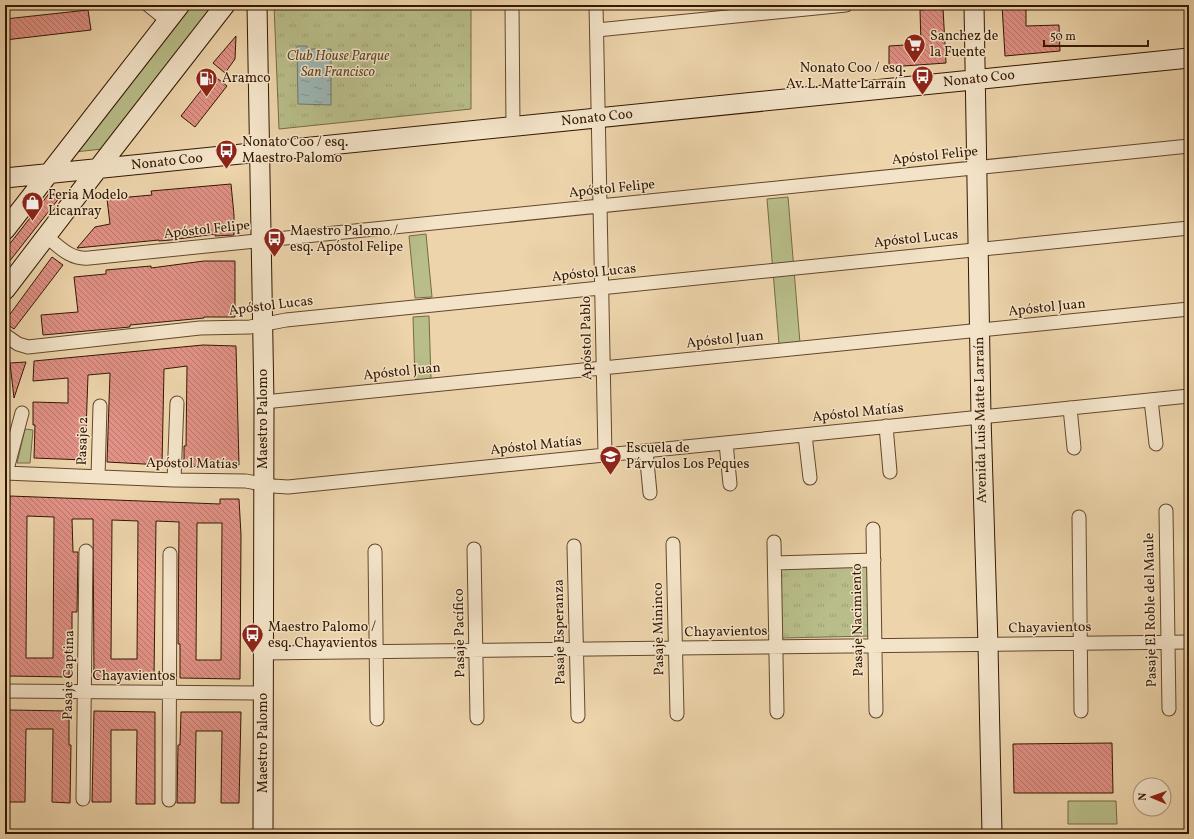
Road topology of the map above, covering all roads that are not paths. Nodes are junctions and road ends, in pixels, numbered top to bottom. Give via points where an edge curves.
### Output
1 (148, 5) edge
2 (180, 5) edge
3 (225, 5) edge
4 (257, 5) edge
5 (512, 5) edge
6 (596, 5) edge
7 (846, 5) edge
8 (974, 5) edge
9 (168, 21) junction
10 (597, 30) junction
11 (1189, 58) edge
12 (976, 80) junction
13 (599, 118) junction
14 (513, 127) junction
15 (1189, 146) edge
16 (260, 152) junction
17 (977, 168) junction
18 (97, 169) junction
19 (49, 174) junction
20 (5, 178) edge
21 (600, 206) junction
22 (1189, 228) edge
23 (5, 230) edge
24 (46, 236) junction
25 (262, 241) junction
26 (978, 249) junction
27 (602, 288) junction
28 (5, 290) edge
29 (1189, 309) edge
30 (263, 324) junction
31 (979, 330) junction
32 (5, 335) edge
33 (604, 368) junction
34 (1189, 396) edge
35 (1152, 400) junction
36 (264, 402) junction
37 (177, 403) dead end
38 (100, 406) dead end
39 (1070, 408) junction
40 (22, 414) dead end
41 (981, 417) junction
42 (886, 426) junction
43 (805, 435) junction
44 (726, 443) junction
45 (1156, 444) dead end
46 (1074, 448) dead end
47 (646, 451) junction
48 (605, 455) junction
49 (890, 472) dead end
50 (5, 473) edge
51 (98, 478) junction
52 (810, 478) dead end
53 (174, 480) junction
54 (264, 484) junction
55 (730, 484) dead end
56 (650, 493) dead end
57 (1166, 511) dead end
58 (1079, 517) dead end
59 (873, 529) dead end
60 (774, 542) dead end
61 (673, 544) dead end
62 (574, 546) dead end
63 (474, 549) dead end
64 (86, 551) dead end
65 (375, 551) dead end
66 (170, 554) dead end
67 (874, 560) junction
68 (775, 563) junction
69 (1167, 642) junction
70 (1189, 642) edge
71 (1080, 644) junction
72 (988, 645) junction
73 (875, 646) junction
74 (776, 647) junction
75 (675, 648) junction
76 (576, 650) junction
77 (476, 651) junction
78 (376, 652) junction
79 (264, 653) junction
80 (5, 691) edge
81 (84, 691) junction
82 (170, 692) junction
83 (263, 693) junction
84 (1169, 708) dead end
85 (1081, 710) dead end
86 (876, 711) dead end
87 (777, 712) dead end
88 (677, 714) dead end
89 (578, 716) dead end
90 (477, 718) dead end
91 (377, 719) dead end
92 (83, 799) dead end
93 (169, 800) dead end
94 (263, 834) edge
95 (992, 834) edge

1 - 9 street
2 - 9 street
3 - 18 street
4 - 16 street, Maestro Palomo
5 - 14 street
6 - 10 street, Apóstol Pablo
7 - 10 street
8 - 12 street, Avenida Luis Matte Larraín
9 - 19 street
10 - 13 street, Apóstol Pablo
11 - 12 street, Nonato Coo
12 - 13 street, Nonato Coo
12 - 17 street, Avenida Luis Matte Larraín
13 - 14 street, Nonato Coo
13 - 21 street, Apóstol Pablo
14 - 16 street, Nonato Coo
15 - 17 street, Apóstol Felipe
16 - 18 street, Nonato Coo
16 - 25 street, Maestro Palomo
17 - 21 street, Apóstol Felipe
17 - 26 street, Avenida Luis Matte Larraín
18 - 19 street, Nonato Coo
18 - 24 street
19 - 20 street, Nonato Coo
19 - 23 street
21 - 25 street, Apóstol Felipe
21 - 27 street, Apóstol Pablo
22 - 26 street, Apóstol Lucas
24 - 25 street, Apóstol Felipe via 72,256 84,259
24 - 28 street
25 - 30 street, Maestro Palomo
26 - 27 street, Apóstol Lucas
26 - 31 street, Avenida Luis Matte Larraín
27 - 30 street, Apóstol Lucas
27 - 33 street, Apóstol Pablo
29 - 31 street, Apóstol Juan
30 - 32 street, Apóstol Lucas via 250,327 200,328 34,346 23,346
30 - 36 street, Maestro Palomo
31 - 33 street, Apóstol Juan
31 - 41 street, Avenida Luis Matte Larraín
33 - 36 street, Apóstol Juan
33 - 48 street, Apóstol Pablo
34 - 35 street, Apóstol Matías
35 - 39 street, Apóstol Matías
35 - 45 street
36 - 54 street, Maestro Palomo
37 - 53 street
38 - 51 street, Pasaje 2
39 - 41 street, Apóstol Matías
39 - 46 street
40 - 50 street
41 - 42 street, Apóstol Matías
41 - 72 street, Avenida Luis Matte Larraín
42 - 43 street, Apóstol Matías
42 - 49 street
43 - 44 street, Apóstol Matías
43 - 52 street
44 - 47 street, Apóstol Matías
44 - 55 street
47 - 48 street, Apóstol Matías
47 - 56 street
48 - 54 street, Apóstol Matías via 288,487
50 - 51 street, Apóstol Matías
51 - 53 street, Apóstol Matías
53 - 54 street, Apóstol Matías via 246,481
54 - 79 street, Maestro Palomo
57 - 69 street, Pasaje El Roble del Maule
58 - 71 street
59 - 67 street, Pasaje Nacimiento
60 - 68 street
61 - 75 street, Pasaje Mininco
62 - 76 street, Pasaje Esperanza
63 - 77 street, Pasaje Pacífico
64 - 81 street, Pasaje Captina
65 - 78 street
66 - 82 street
67 - 68 street
67 - 73 street, Pasaje Nacimiento
68 - 74 street
69 - 70 street, Chayavientos
69 - 71 street, Chayavientos
69 - 84 street, Pasaje El Roble del Maule
71 - 72 street, Chayavientos
71 - 85 street
72 - 73 street, Chayavientos
72 - 95 street, Avenida Luis Matte Larraín
73 - 74 street, Chayavientos
73 - 86 street, Pasaje Nacimiento
74 - 75 street, Chayavientos
74 - 87 street
75 - 76 street, Chayavientos
75 - 88 street, Pasaje Mininco
76 - 77 street, Chayavientos
76 - 89 street, Pasaje Esperanza
77 - 78 street, Chayavientos
77 - 90 street, Pasaje Pacífico
78 - 79 street, Chayavientos
78 - 91 street
79 - 83 street, Maestro Palomo
80 - 81 street, Chayavientos
81 - 82 street, Chayavientos
81 - 92 street, Pasaje Captina
82 - 83 street, Chayavientos
82 - 93 street
83 - 94 street, Maestro Palomo

